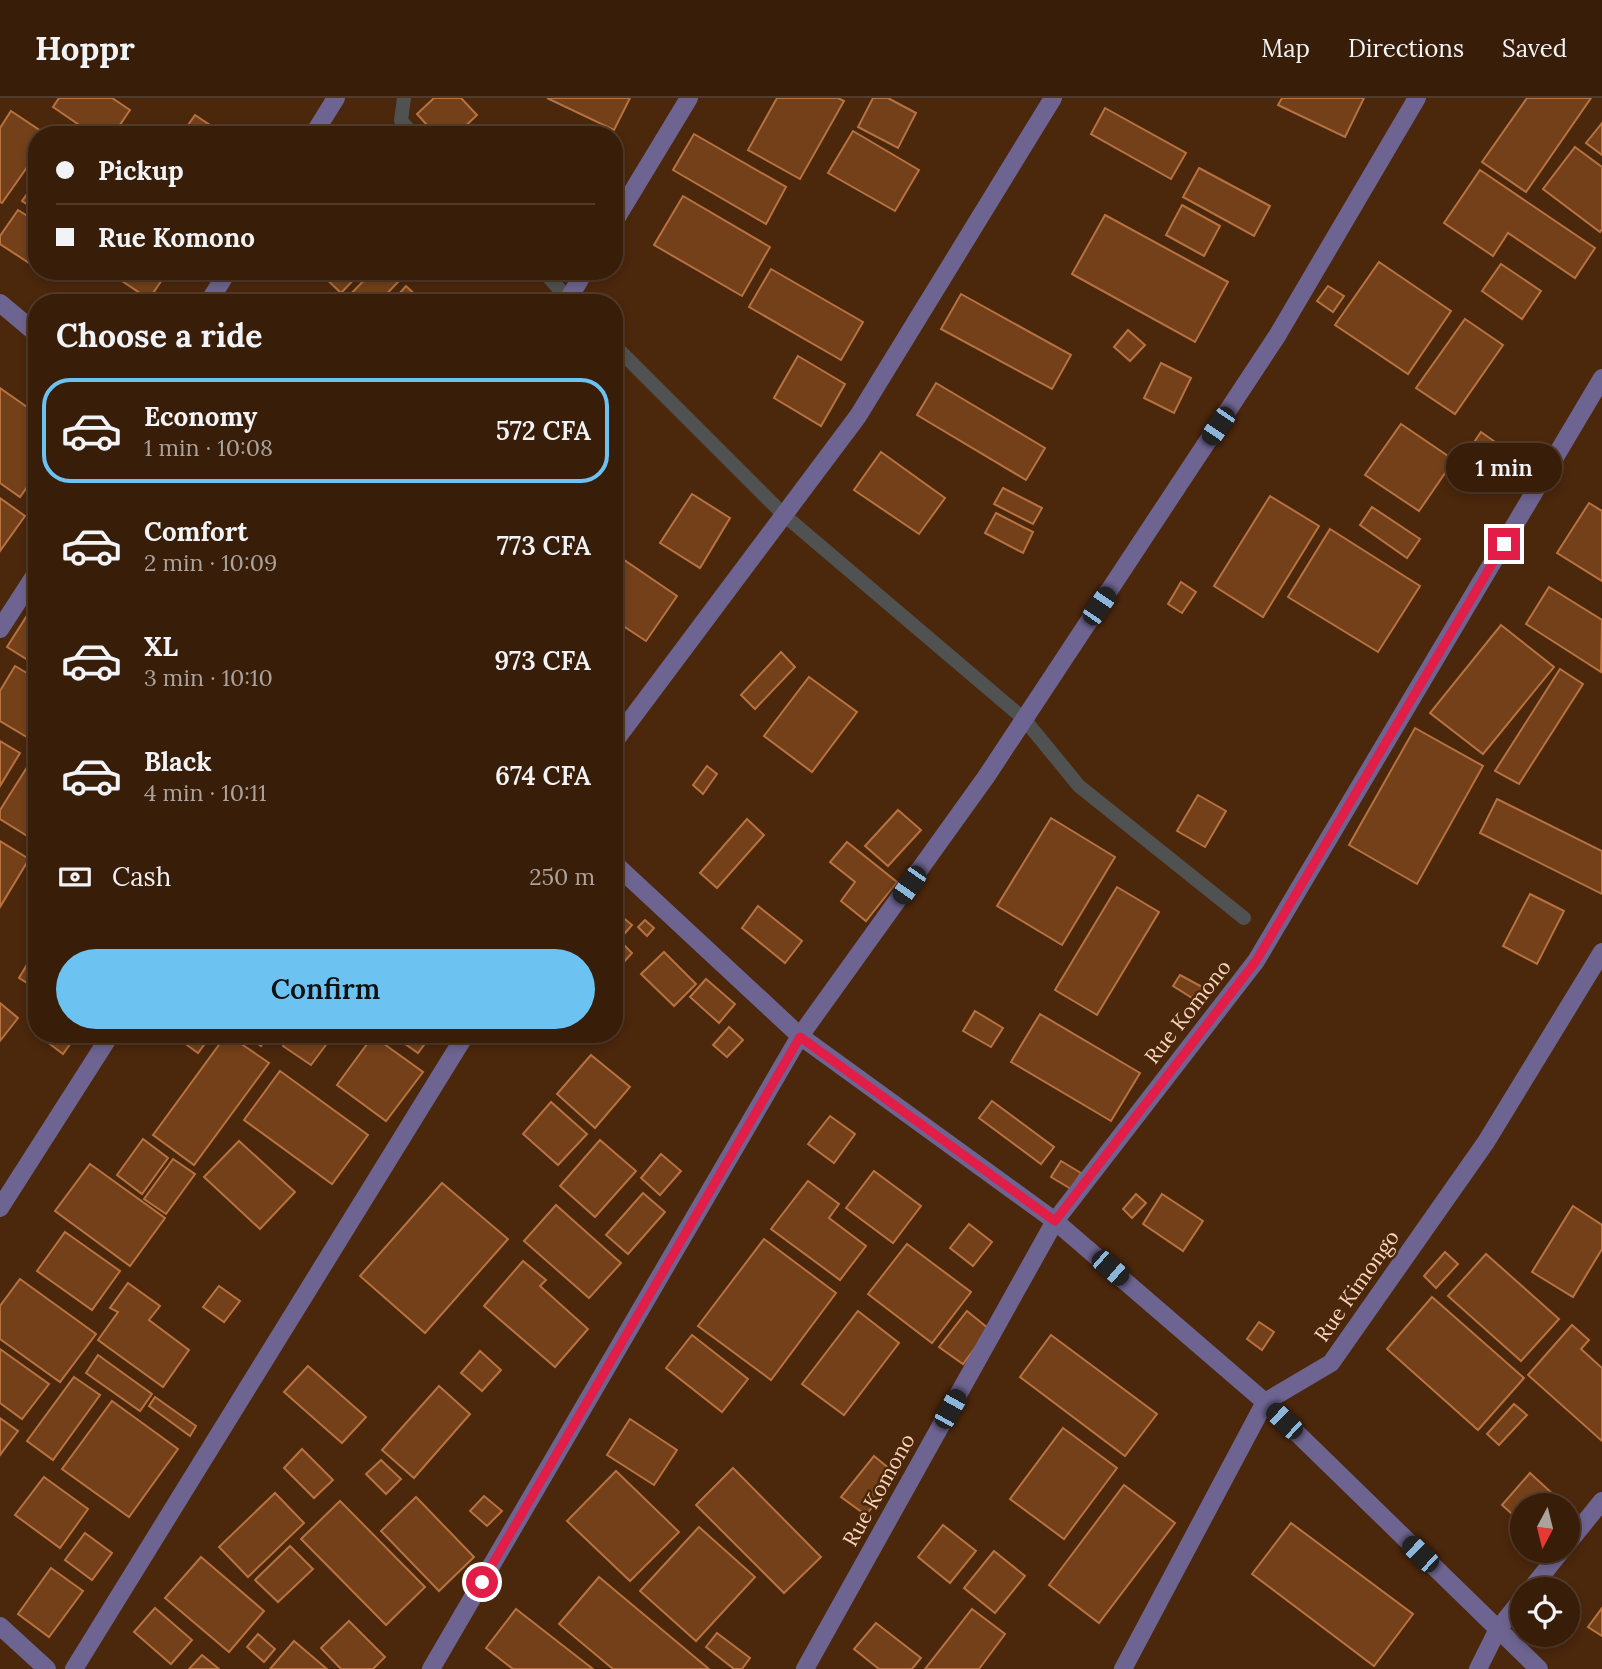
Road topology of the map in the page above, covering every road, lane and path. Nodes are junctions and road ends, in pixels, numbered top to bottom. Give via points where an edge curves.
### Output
1 (335, 98) edge
2 (689, 98) edge
3 (1053, 98) edge
4 (1417, 98) edge
5 (318, 126) edge
6 (623, 207) edge
7 (0, 303) edge
8 (28, 326) edge
9 (1602, 378) edge
10 (28, 586) edge
11 (0, 629) edge
12 (623, 730) edge
13 (623, 871) edge
14 (1602, 952) edge
15 (800, 1037) junction
16 (105, 1043) edge
17 (460, 1043) edge
18 (0, 1208) edge
19 (1055, 1221) junction
20 (1265, 1402) junction
21 (1602, 1501) edge
22 (1580, 1528) edge
23 (1552, 1563) edge
24 (1541, 1577) edge
25 (1510, 1614) edge
26 (0, 1626) edge
27 (1498, 1629) junction
28 (47, 1669) edge
29 (74, 1669) edge
30 (431, 1669) edge
31 (805, 1669) edge
32 (1122, 1669) edge
33 (1478, 1669) edge
34 (1538, 1669) edge

1 - 5 street
2 - 6 street
3 - 12 street via 858,416
4 - 15 street via 1278,336 986,778
7 - 8 street
9 - 19 street, Rue Komono via 1256,961
10 - 11 street
13 - 15 street
14 - 20 street, Rue Kimongo via 1486,1142 1331,1363
15 - 19 street
15 - 30 street
16 - 18 street
17 - 29 street
19 - 20 street
19 - 31 street, Rue Komono
20 - 27 street
20 - 32 street
21 - 22 street
23 - 24 street
25 - 27 street
26 - 28 street
27 - 33 street
27 - 34 street

